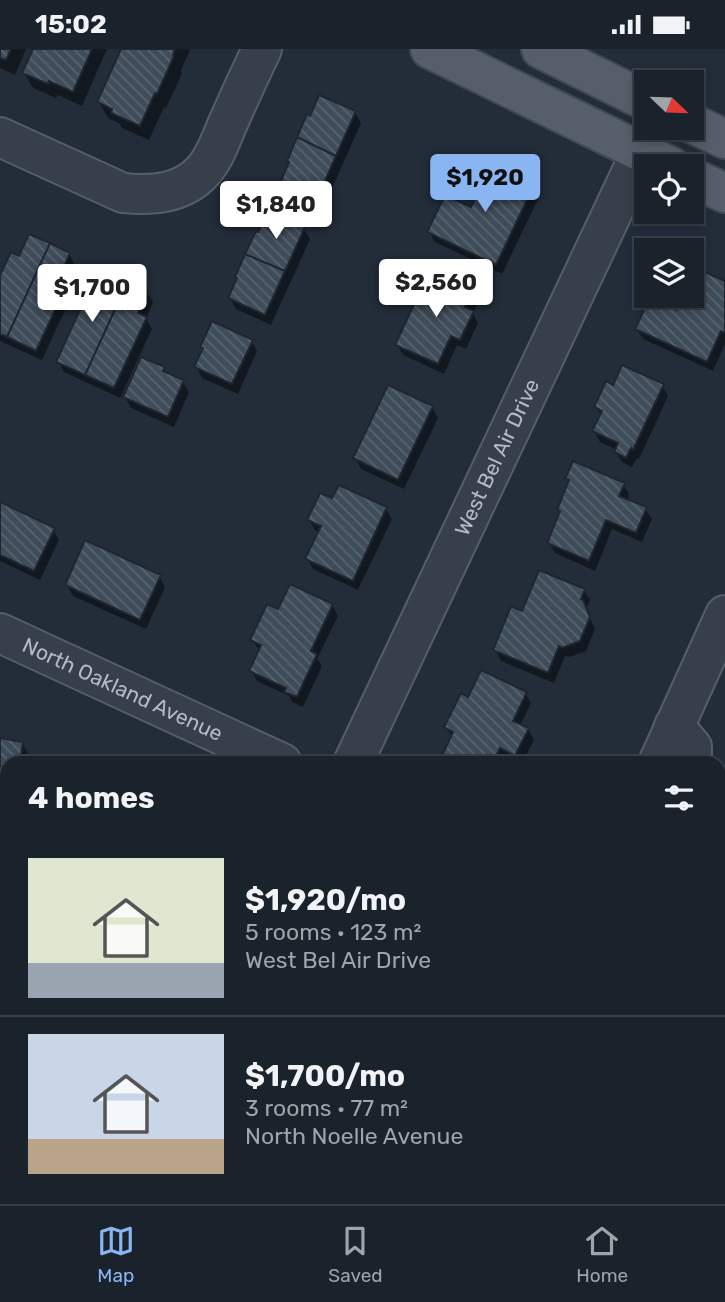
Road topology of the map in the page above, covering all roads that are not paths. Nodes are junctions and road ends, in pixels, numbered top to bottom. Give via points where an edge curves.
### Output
1 (262, 49) edge
2 (430, 49) edge
3 (541, 49) edge
4 (634, 95) edge
5 (704, 129) edge
6 (0, 137) edge
7 (725, 139) edge
8 (646, 154) edge
9 (704, 183) edge
10 (725, 193) edge
11 (634, 203) edge
12 (725, 615) edge
13 (0, 633) edge
14 (674, 726) junction
15 (267, 756) edge
16 (357, 756) edge
17 (661, 756) edge
18 (692, 756) edge

1 - 6 street via 203,171 166,193 123,193
2 - 8 main road
3 - 4 main road
5 - 7 main road
9 - 10 main road
11 - 16 street, West Bel Air Drive
12 - 14 street
13 - 15 street, North Oakland Avenue
14 - 17 street
14 - 18 street via 692,747

